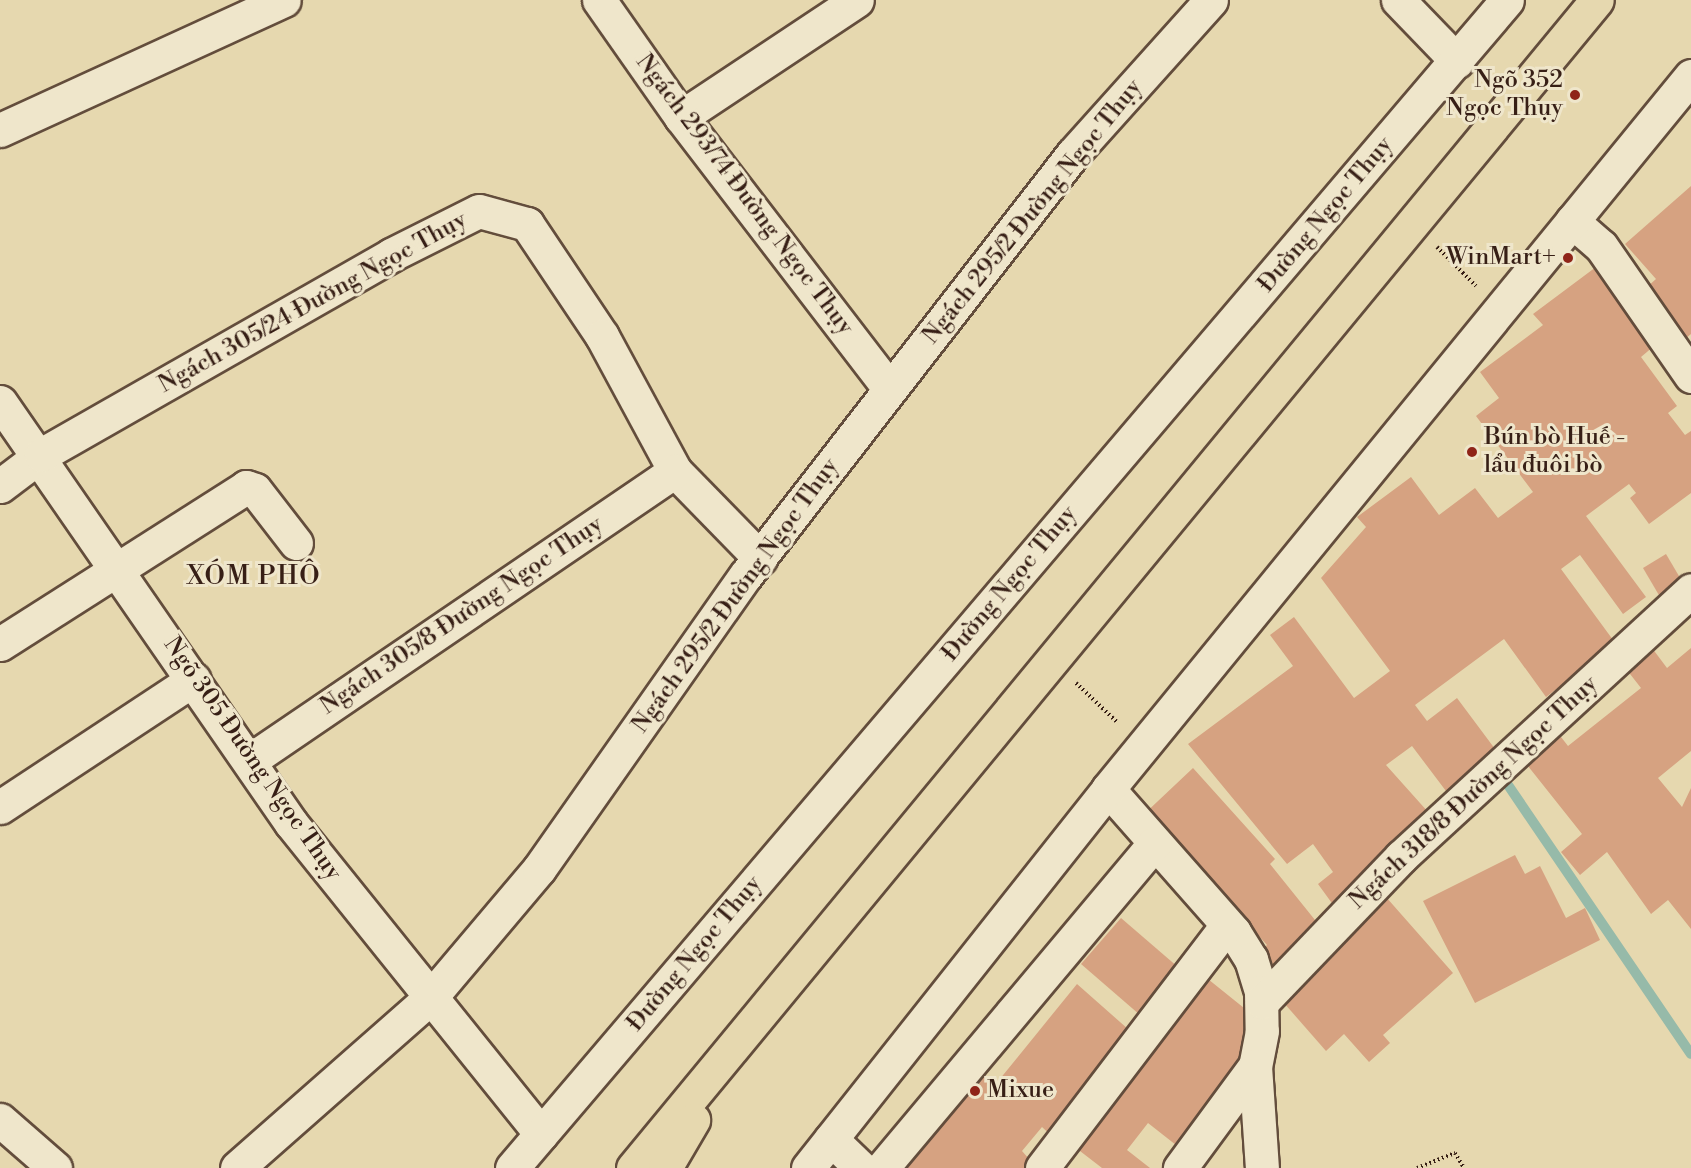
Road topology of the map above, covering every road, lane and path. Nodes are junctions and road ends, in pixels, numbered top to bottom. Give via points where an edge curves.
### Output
1 (284, 0) edge
2 (599, 0) edge
3 (857, 0) edge
4 (1211, 0) edge
5 (1398, 0) edge
6 (1507, 0) edge
7 (1597, 0) edge
8 (1457, 61) junction
9 (1691, 76) edge
10 (681, 117) junction
11 (0, 130) edge
12 (1572, 221) junction
13 (1411, 222) junction
14 (1503, 312) junction
15 (1688, 366) edge
16 (890, 389) junction
17 (0, 402) edge
18 (41, 455) junction
19 (675, 471) junction
20 (0, 486) edge
21 (296, 543) dead end
22 (760, 558) junction
23 (121, 572) junction
24 (1691, 590) edge
25 (0, 644) edge
26 (1048, 658) junction
27 (194, 679) junction
28 (1143, 746) junction
29 (249, 761) junction
30 (1108, 789) junction
31 (0, 807) edge
32 (1155, 843) junction
33 (1227, 925) junction
34 (430, 998) junction
35 (1262, 1002) junction
36 (733, 1049) junction
37 (1255, 1066) junction
38 (0, 1120) edge
39 (541, 1134) junction
40 (831, 1139) junction
41 (55, 1168) edge
42 (237, 1168) edge
43 (512, 1168) edge
44 (633, 1168) edge
45 (666, 1168) edge
46 (808, 1168) edge
47 (861, 1168) edge
48 (882, 1168) edge
49 (1042, 1168) edge
50 (1180, 1168) edge
51 (1262, 1168) edge
52 (1418, 1168) edge
53 (1464, 1168) edge

1 - 11 street
2 - 10 street, Ngách 293/74 Đường Ngọc Thụy
3 - 10 street
4 - 16 street, Ngách 295/2 Đường Ngọc Thụy via 1072,155
5 - 8 street
6 - 8 street, Đường Ngọc Thụy
7 - 13 main road
8 - 39 street, Đường Ngọc Thụy
9 - 12 street
10 - 16 street, Ngách 293/74 Đường Ngọc Thụy
12 - 14 street
12 - 15 street via 1601,246
13 - 14 path
13 - 26 main road
14 - 28 street
16 - 22 street, Ngách 295/2 Đường Ngọc Thụy
17 - 18 street, Ngõ 305 Đường Ngọc Thụy
18 - 19 street, Ngách 305/24 Đường Ngọc Thụy via 391,255 479,211 527,224 602,336
18 - 20 street, Ngách 305/24 Đường Ngọc Thụy
18 - 23 street, Ngõ 305 Đường Ngọc Thụy
19 - 22 street, Ngách 305/24 Đường Ngọc Thụy
19 - 29 street, Ngách 305/8 Đường Ngọc Thụy
21 - 23 street via 255,490 246,487
22 - 34 street, Ngách 295/2 Đường Ngọc Thụy via 539,869
23 - 25 street
23 - 27 street, Ngõ 305 Đường Ngọc Thụy
24 - 35 street, Ngách 318/8 Đường Ngọc Thụy via 1401,857
26 - 28 path
26 - 36 main road
27 - 29 street, Ngõ 305 Đường Ngọc Thụy
27 - 31 street
28 - 30 street
29 - 34 street, Ngõ 305 Đường Ngọc Thụy via 291,823
30 - 32 street
30 - 40 street
32 - 33 street
32 - 48 street
33 - 35 street via 1251,959
33 - 49 street
34 - 39 street, Ngõ 305 Đường Ngọc Thụy
34 - 42 street, Ngách 295/2 Đường Ngọc Thụy
35 - 37 street
36 - 44 main road
36 - 45 main road
37 - 50 street
37 - 51 street
38 - 41 street
39 - 43 street, Đường Ngọc Thụy
40 - 46 street
40 - 47 street
52 - 53 path via 1455,1153

